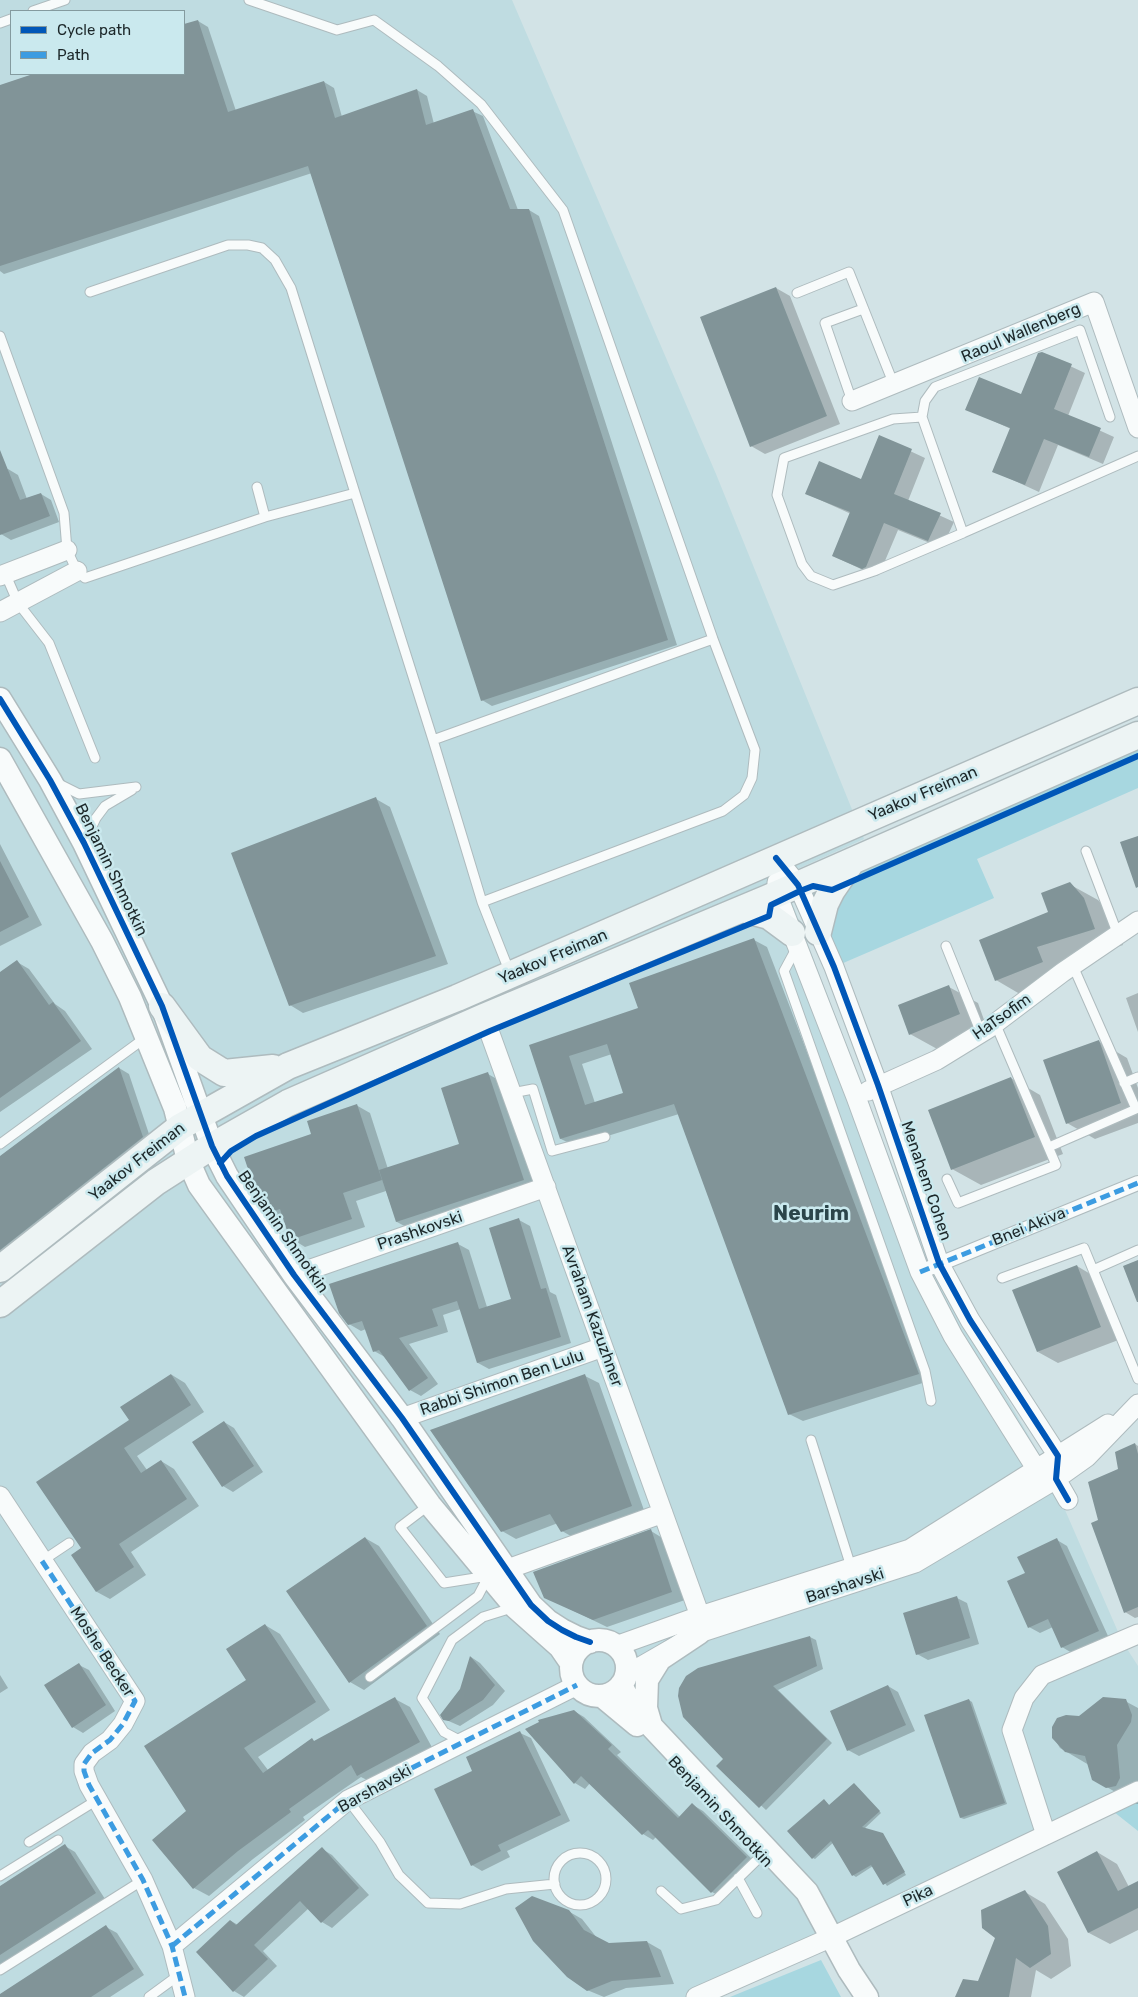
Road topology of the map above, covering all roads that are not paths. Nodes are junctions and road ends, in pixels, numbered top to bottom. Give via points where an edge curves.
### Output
1 (65, 0) edge
2 (249, 0) edge
3 (36, 10) edge
4 (90, 292) dead end
5 (797, 293) dead end
6 (863, 309) junction
7 (0, 336) edge
8 (894, 385) junction
9 (852, 401) joint
10 (922, 417) junction
11 (1110, 417) dead end
12 (1138, 428) edge
13 (1138, 456) edge
14 (257, 487) dead end
15 (355, 493) junction
16 (265, 518) junction
17 (963, 533) junction
18 (68, 550) junction
19 (77, 571) junction
20 (2, 575) edge
21 (18, 603) junction
22 (0, 612) edge
23 (713, 639) junction
24 (0, 699) edge
25 (1138, 701) edge
26 (1138, 735) edge
27 (434, 740) junction
28 (95, 758) dead end
29 (0, 759) edge
30 (50, 780) junction
31 (84, 843) junction
32 (1086, 851) dead end
33 (776, 858) junction
34 (852, 861) junction
35 (788, 890) junction
36 (482, 902) junction
37 (742, 909) junction
38 (1138, 921) edge
39 (818, 932) junction
40 (1118, 935) junction
41 (795, 940) junction
42 (946, 946) dead end
43 (1073, 966) junction
44 (511, 975) junction
45 (162, 1006) junction
46 (484, 1017) junction
47 (988, 1028) junction
48 (146, 1037) junction
49 (288, 1066) junction
50 (1138, 1077) edge
51 (1124, 1083) junction
52 (878, 1085) junction
53 (512, 1093) junction
54 (856, 1096) junction
55 (191, 1121) junction
56 (605, 1137) dead end
57 (0, 1144) edge
58 (212, 1146) junction
59 (1049, 1147) junction
60 (188, 1160) junction
61 (947, 1180) dead end
62 (1138, 1183) edge
63 (546, 1187) junction
64 (1138, 1250) edge
65 (939, 1263) junction
66 (0, 1269) edge
67 (1093, 1270) junction
68 (920, 1272) junction
69 (294, 1275) junction
70 (1002, 1278) dead end
71 (0, 1304) edge
72 (603, 1347) junction
73 (1138, 1379) edge
74 (931, 1400) dead end
75 (1138, 1404) edge
76 (402, 1418) junction
77 (811, 1440) dead end
78 (1058, 1456) junction
79 (1037, 1470) junction
80 (1056, 1479) junction
81 (0, 1496) edge
82 (1068, 1500) dead end
83 (430, 1505) junction
84 (663, 1513) junction
85 (69, 1543) dead end
86 (42, 1561) junction
87 (497, 1572) junction
88 (853, 1575) junction
89 (515, 1607) junction
90 (699, 1624) junction
91 (1138, 1634) edge
92 (590, 1642) junction
93 (616, 1646) junction
94 (572, 1663) junction
95 (370, 1677) dead end
96 (624, 1680) junction
97 (576, 1685) junction
98 (602, 1696) junction
99 (651, 1726) junction
100 (463, 1742) junction
101 (1138, 1791) edge
102 (97, 1800) junction
103 (348, 1800) junction
104 (1046, 1835) junction
105 (58, 1840) dead end
106 (29, 1842) dead end
107 (761, 1856) junction
108 (0, 1876) edge
109 (738, 1878) junction
110 (142, 1880) junction
111 (555, 1884) junction
112 (661, 1891) dead end
113 (757, 1912) dead end
114 (827, 1939) junction
115 (172, 1946) junction
116 (0, 1970) edge
117 (180, 1975) junction
118 (148, 1997) edge
119 (184, 1997) edge
120 (696, 1997) edge
121 (854, 1997) edge
122 (867, 1997) edge

1 - 3 lane
2 - 23 lane via 337,30 374,20 438,66 480,104 563,210
4 - 15 lane via 228,245 248,244 262,248 275,260 290,288
5 - 6 lane via 849,272
6 - 8 lane
6 - 9 lane via 825,323
7 - 18 lane via 64,513
8 - 9 street, Raoul Wallenberg
8 - 12 street, Raoul Wallenberg via 1094,302
10 - 11 lane via 925,400 935,387 1080,330
10 - 17 lane
10 - 17 lane via 893,419 784,458 777,495 786,521 802,564 811,576 833,585
13 - 17 lane
14 - 16 lane
15 - 16 lane
15 - 27 lane
16 - 19 lane via 85,578
18 - 19 lane
18 - 20 street
19 - 21 street
20 - 21 lane
21 - 22 street
21 - 28 lane via 49,643
23 - 27 lane
23 - 36 lane via 755,750 752,778 744,795 723,811
24 - 30 street, Benjamin Shmotkin
25 - 33 main road, Yaakov Freiman
26 - 34 main road, Yaakov Freiman
27 - 36 lane
29 - 48 street, Benjamin Shmotkin via 102,941
30 - 31 street, Benjamin Shmotkin
30 - 31 lane via 79,794 136,787 105,806
31 - 45 street, Benjamin Shmotkin
32 - 40 lane
33 - 35 street, Menahem Cohen
33 - 44 main road, Yaakov Freiman
34 - 35 main road, Yaakov Freiman
34 - 39 main road via 829,897
35 - 37 main road, Yaakov Freiman
35 - 39 street, Menahem Cohen
35 - 41 street, Menahem Cohen
36 - 44 lane
37 - 41 main road via 769,916
37 - 46 main road, Yaakov Freiman
38 - 40 street, HaTsofim
39 - 52 street, Menahem Cohen
40 - 43 street, HaTsofim
41 - 54 street, Menahem Cohen
41 - 74 lane via 784,971 925,1371
42 - 47 lane
43 - 47 street, HaTsofim
43 - 51 lane
44 - 49 main road, Yaakov Freiman
45 - 49 main road via 200,1058 224,1073
45 - 55 street, Benjamin Shmotkin
46 - 53 street, Avraham Kazuzhner
46 - 58 main road, Yaakov Freiman via 288,1103
47 - 52 street, HaTsofim via 936,1060
47 - 59 lane
48 - 55 street, Benjamin Shmotkin
48 - 57 lane
49 - 55 main road, Yaakov Freiman
50 - 51 lane
51 - 59 lane via 1136,1109
52 - 54 street, HaTsofim
52 - 65 street, Menahem Cohen
53 - 56 lane via 533,1089 552,1151
53 - 63 street, Avraham Kazuzhner
54 - 68 street, Menahem Cohen
55 - 58 street, Benjamin Shmotkin
55 - 60 street, Benjamin Shmotkin
55 - 66 main road, Yaakov Freiman
58 - 60 main road, Yaakov Freiman
58 - 69 street, Benjamin Shmotkin via 227,1176
59 - 61 lane via 1056,1164 958,1203
60 - 71 main road, Yaakov Freiman via 127,1203
60 - 83 street, Benjamin Shmotkin via 199,1185
62 - 65 street, Bnei Akiva
63 - 69 street, Prashkovski
63 - 72 street, Avraham Kazuzhner
64 - 67 lane
65 - 68 street, Bnei Akiva
65 - 78 street, Menahem Cohen via 970,1320
67 - 70 lane via 1084,1248
67 - 73 lane
68 - 79 street, Menahem Cohen via 953,1336
69 - 76 street, Benjamin Shmotkin
72 - 76 street, Rabbi Shimon Ben Lulu
72 - 84 street, Avraham Kazuzhner
75 - 78 street, Barshavski
75 - 80 street, Barshavski via 1087,1457
76 - 87 street, Benjamin Shmotkin
77 - 88 lane
78 - 79 street, Barshavski
78 - 80 street
79 - 80 street
79 - 88 street, Barshavski via 910,1550
80 - 82 street
80 - 88 street, Barshavski via 915,1563
81 - 86 street, Moshe Becker
83 - 87 street, Benjamin Shmotkin
83 - 87 lane via 400,1527 444,1583
84 - 87 street
84 - 90 street, Avraham Kazuzhner
85 - 86 lane
86 - 102 street, Moshe Becker via 135,1701 123,1724 84,1764
87 - 89 street, Benjamin Shmotkin
87 - 92 street, Benjamin Shmotkin via 548,1621 576,1638
87 - 95 lane via 478,1596
88 - 90 street, Barshavski
89 - 94 street, Benjamin Shmotkin via 560,1647
89 - 100 lane via 483,1616 452,1640 422,1698 444,1732
90 - 93 street, Barshavski
90 - 96 street, Barshavski
90 - 99 street via 660,1660 647,1680 646,1708
91 - 104 street via 1042,1675 1024,1698 1012,1730
92 - 93 street via 604,1641
92 - 94 street via 578,1650
93 - 96 street via 624,1656
94 - 97 street
96 - 98 street
96 - 99 street, Benjamin Shmotkin via 631,1704
97 - 98 street via 587,1694
97 - 100 street, Barshavski
98 - 107 street, Benjamin Shmotkin via 646,1734
99 - 114 street, Benjamin Shmotkin via 808,1892
100 - 103 street, Barshavski
101 - 104 street, Pika
102 - 106 lane
102 - 110 street, Moshe Becker
103 - 111 lane via 380,1842 399,1875 428,1903 460,1904 506,1890
103 - 115 street, Barshavski
104 - 114 street, Pika
105 - 108 lane
107 - 109 lane
107 - 114 street, Benjamin Shmotkin via 801,1898
109 - 112 lane via 716,1900 681,1909
109 - 113 lane
110 - 115 street, Moshe Becker
110 - 116 lane
111 - 111 lane via 564,1899 583,1904 597,1898 603,1891 605,1874 602,1866 590,1855 575,1854 556,1868
114 - 120 street, Pika
114 - 121 street via 839,1974
114 - 122 street
115 - 117 street, Moshe Becker
117 - 118 lane
117 - 119 street, Moshe Becker

